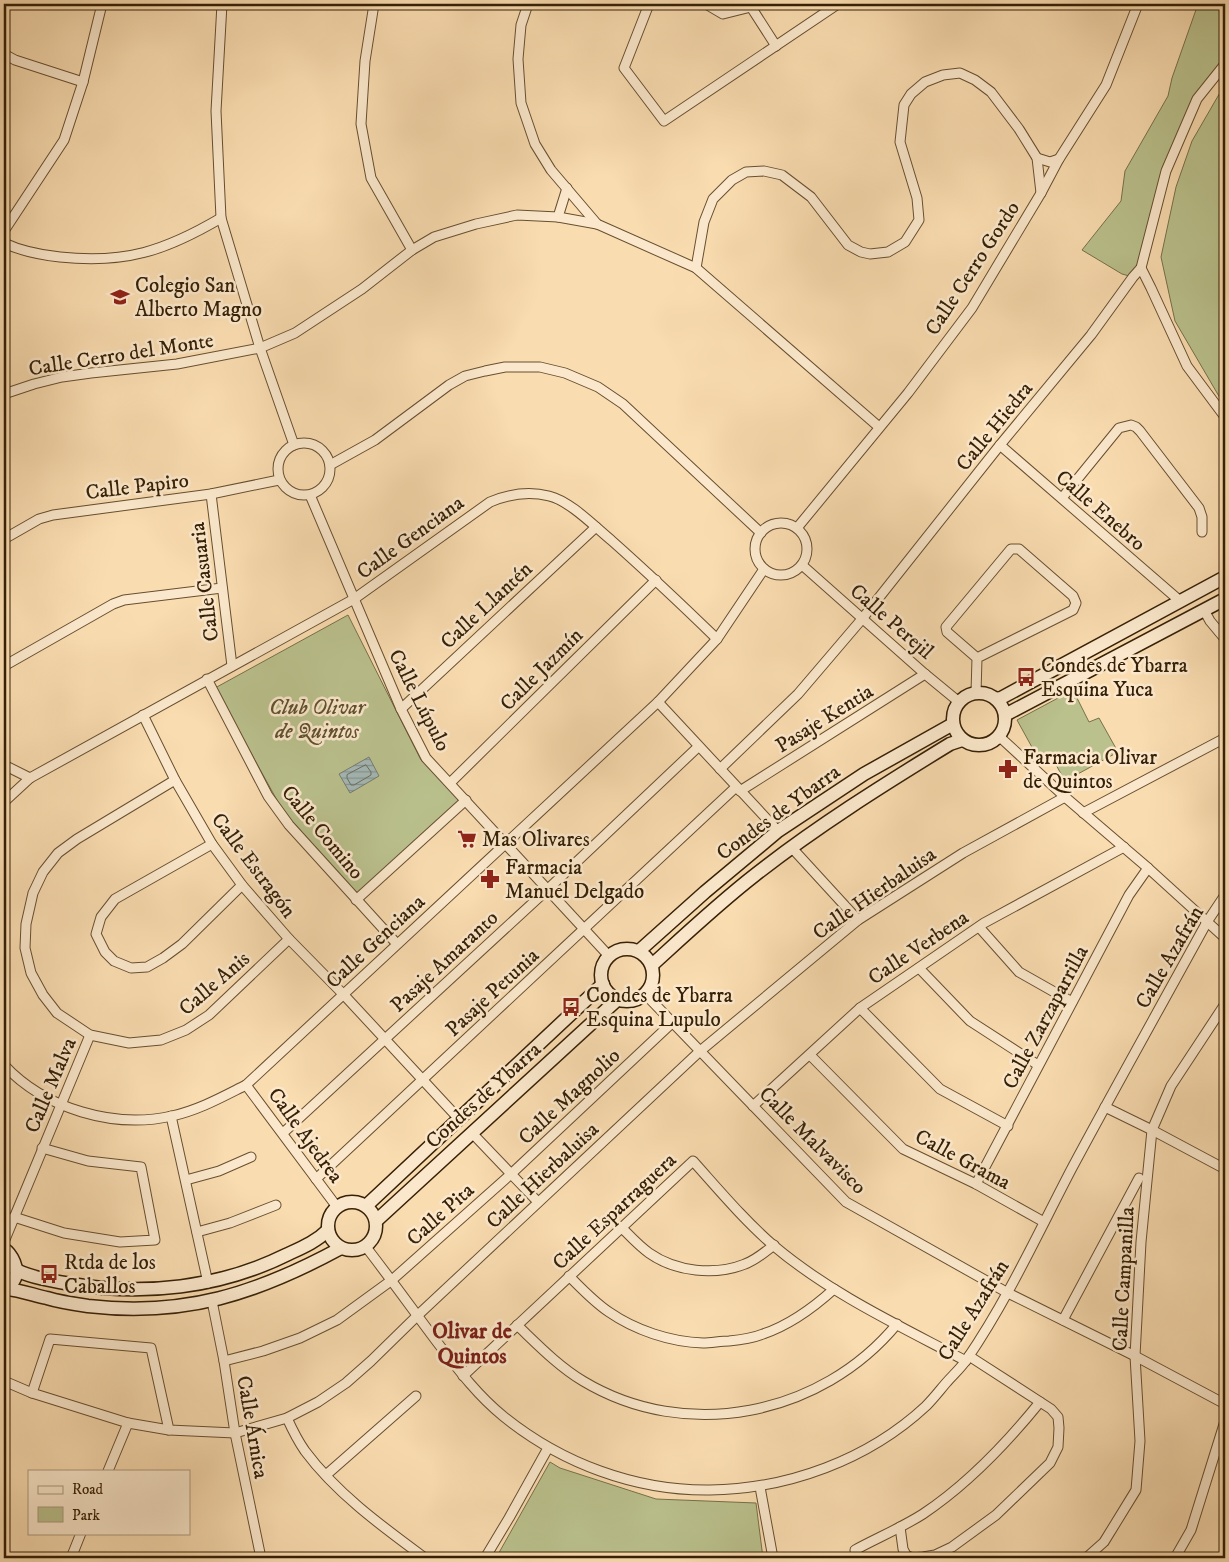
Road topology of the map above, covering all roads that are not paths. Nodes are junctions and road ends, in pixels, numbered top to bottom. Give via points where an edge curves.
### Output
1 (102, 4) edge
2 (222, 4) edge
3 (374, 4) edge
4 (528, 4) edge
5 (649, 4) edge
6 (706, 4) edge
7 (838, 4) edge
8 (1138, 4) edge
9 (753, 6) edge
10 (776, 46) junction
11 (4, 54) edge
12 (1225, 64) edge
13 (83, 82) junction
14 (1037, 158) junction
15 (1059, 159) junction
16 (567, 188) junction
17 (1041, 193) junction
18 (221, 218) junction
19 (558, 218) junction
20 (597, 224) junction
21 (4, 231) edge
22 (4, 243) edge
23 (412, 250) junction
24 (696, 268) junction
25 (1141, 268) junction
26 (260, 348) junction
27 (4, 394) edge
28 (1225, 416) edge
29 (879, 427) junction
30 (294, 445) junction
31 (1000, 445) junction
32 (330, 465) junction
33 (279, 480) junction
34 (211, 494) junction
35 (310, 495) junction
36 (1062, 498) junction
37 (596, 527) junction
38 (797, 528) junction
39 (1202, 532) dead end
40 (761, 533) junction
41 (4, 539) edge
42 (802, 565) junction
43 (764, 570) junction
44 (1225, 577) edge
45 (656, 580) junction
46 (222, 588) junction
47 (354, 599) junction
48 (1225, 599) edge
49 (1180, 601) junction
50 (1204, 610) junction
51 (862, 619) junction
52 (717, 639) junction
53 (1225, 639) edge
54 (977, 658) junction
55 (4, 666) edge
56 (232, 666) junction
57 (925, 674) junction
58 (207, 680) junction
59 (976, 693) junction
60 (996, 699) junction
61 (658, 702) junction
62 (960, 702) junction
63 (401, 709) junction
64 (143, 715) junction
65 (1005, 715) junction
66 (953, 724) junction
67 (1225, 738) edge
68 (997, 739) junction
69 (962, 740) junction
70 (698, 747) junction
71 (4, 765) edge
72 (720, 769) junction
73 (30, 778) junction
74 (176, 780) junction
75 (450, 783) junction
76 (738, 789) junction
77 (1065, 797) junction
78 (466, 800) junction
79 (4, 802) edge
80 (1083, 813) junction
81 (778, 831) junction
82 (505, 842) junction
83 (212, 844) junction
84 (1124, 847) junction
85 (792, 848) junction
86 (1148, 868) junction
87 (242, 885) junction
88 (548, 889) junction
89 (1225, 894) edge
90 (356, 900) junction
91 (858, 920) junction
92 (1207, 922) junction
93 (979, 926) junction
94 (585, 929) junction
95 (1225, 938) edge
96 (289, 939) junction
97 (397, 944) junction
98 (639, 951) junction
99 (609, 956) junction
100 (652, 965) junction
101 (919, 968) junction
102 (603, 984) junction
103 (645, 994) junction
104 (344, 995) junction
105 (618, 999) junction
106 (1072, 1002) junction
107 (1225, 1004) edge
108 (860, 1008) junction
109 (673, 1022) junction
110 (90, 1035) junction
111 (385, 1039) junction
112 (700, 1052) junction
113 (810, 1055) junction
114 (4, 1065) edge
115 (1038, 1066) junction
116 (424, 1080) junction
117 (246, 1084) junction
118 (60, 1104) junction
119 (753, 1106) junction
120 (1105, 1107) junction
121 (171, 1116) junction
122 (459, 1119) junction
123 (1008, 1126) junction
124 (1152, 1130) junction
125 (283, 1133) junction
126 (472, 1133) junction
127 (42, 1148) junction
128 (251, 1157) dead end
129 (1225, 1169) edge
130 (511, 1174) junction
131 (1139, 1178) dead end
132 (316, 1179) junction
133 (186, 1180) junction
134 (976, 1184) junction
135 (538, 1202) junction
136 (276, 1205) dead end
137 (366, 1206) junction
138 (337, 1207) junction
139 (14, 1217) junction
140 (376, 1221) junction
141 (1044, 1222) junction
142 (622, 1227) junction
143 (328, 1230) junction
144 (197, 1232) junction
145 (4, 1242) edge
146 (774, 1245) junction
147 (366, 1247) junction
148 (340, 1248) junction
149 (4, 1249) edge
150 (16, 1270) junction
151 (569, 1276) junction
152 (392, 1280) junction
153 (208, 1283) junction
154 (834, 1289) junction
155 (5, 1290) edge
156 (1008, 1293) junction
157 (212, 1301) junction
158 (417, 1316) junction
159 (1063, 1320) junction
160 (897, 1324) junction
161 (516, 1325) junction
162 (1135, 1356) junction
163 (967, 1358) junction
164 (224, 1361) junction
165 (463, 1376) junction
166 (4, 1381) edge
167 (32, 1393) junction
168 (416, 1396) dead end
169 (1040, 1402) junction
170 (1225, 1404) edge
171 (286, 1418) junction
172 (1225, 1421) edge
173 (128, 1423) junction
174 (169, 1430) junction
175 (236, 1433) junction
176 (548, 1448) junction
177 (108, 1470) edge
178 (326, 1475) junction
179 (760, 1487) junction
180 (900, 1527) junction
181 (82, 1534) edge
182 (71, 1558) edge
183 (261, 1558) edge
184 (425, 1558) edge
185 (485, 1558) edge
186 (773, 1558) edge
187 (856, 1558) edge
188 (1086, 1558) edge
189 (1175, 1558) edge

1 - 13 street
2 - 18 street via 216,111
3 - 23 street via 365,61 361,124 371,178
4 - 16 street via 521,25 518,59 521,103 535,144 550,170
5 - 10 street via 624,68 664,121
6 - 9 street via 723,14
7 - 10 street
8 - 15 street, Calle Cerro Gordo via 1106,85
9 - 10 street
11 - 13 street
12 - 25 street, Calle Hiedra via 1197,99 1166,171
13 - 21 street via 64,140
14 - 15 street via 1050,162
14 - 17 street
14 - 24 street via 991,92 960,74 943,75 925,82 904,105 900,142 918,198 919,220 905,242 888,252 861,252 848,245 811,197 782,175 746,172 732,180 713,199 704,222
15 - 17 street, Calle Cerro Gordo
16 - 19 street
16 - 20 street
17 - 29 street, Calle Cerro Gordo via 972,308
18 - 22 street via 173,244 125,257 52,256
18 - 26 street
19 - 20 street, Calle Cerro del Monte
19 - 23 street, Calle Cerro del Monte via 518,215 476,224 434,237
20 - 24 street
23 - 26 street, Calle Cerro del Monte via 362,289 295,333
24 - 29 street
25 - 28 street via 1187,366
25 - 31 street, Calle Hiedra via 1091,335
26 - 27 street, Calle Cerro del Monte via 177,364 62,378
26 - 30 street
29 - 38 street, Calle Cerro Gordo
30 - 32 street via 309,443 317,446
30 - 33 street via 281,456 277,472
31 - 36 street, Calle Enebro
31 - 51 street, Calle Hiedra
32 - 35 street via 323,487
32 - 40 street via 375,440 466,376 505,367 540,367 598,387 623,404
33 - 34 street, Calle Papiro
33 - 35 street via 295,494
34 - 41 street, Calle Papiro via 53,514
34 - 46 street, Calle Casuaria
35 - 47 street, Calle Lúpulo
36 - 39 street via 1119,428 1131,424 1140,431 1198,508
36 - 49 street, Calle Enebro
37 - 45 street, Calle Genciana
37 - 47 street, Calle Genciana via 551,496 506,496 490,502
37 - 63 street, Calle Llantén
38 - 40 street via 790,524 774,524
38 - 42 street via 803,534 808,550
40 - 43 street via 755,548
42 - 43 street via 788,575 780,576
42 - 51 street, Calle Perejil
43 - 52 street, Calle Genciana
44 - 49 main road
45 - 52 street, Calle Genciana
45 - 75 street, Calle Jazmín
46 - 55 street via 124,600
46 - 56 street, Calle Casuaria
47 - 56 street, Calle Genciana
47 - 63 street, Calle Lúpulo
48 - 50 main road
49 - 60 main road
50 - 53 street
50 - 65 main road
51 - 57 street, Calle Perejil
51 - 72 street, Calle Hiedra via 798,694
52 - 61 street, Calle Genciana
54 - 54 street via 947,632 946,627 1011,549 1019,549 1074,596 1076,603 1073,610
54 - 59 street
56 - 58 street, Calle Genciana
57 - 62 street, Calle Perejil
57 - 76 street, Pasaje Kentia
58 - 64 street, Calle Genciana
58 - 90 street, Calle Comino via 268,796 289,825
59 - 60 main road
59 - 62 main road
60 - 65 main road
61 - 70 street
61 - 82 street, Calle Genciana
62 - 66 main road via 955,708
63 - 75 street, Calle Lúpulo via 426,758
64 - 73 street, Calle Genciana
64 - 74 street, Calle Estragón
65 - 68 main road via 1005,724
66 - 69 main road
66 - 81 main road, Condes de Ybarra via 864,774
67 - 80 street
68 - 69 main road via 984,745
68 - 77 street via 1002,739
69 - 85 main road, Condes de Ybarra via 875,789
70 - 72 street
70 - 88 street, Pasaje Amaranto
71 - 73 street
72 - 76 street
73 - 79 street, Calle Genciana
74 - 83 street, Calle Estragón
74 - 110 street, Calle Anis via 58,853 43,872 33,894 26,924 25,948 31,973 57,1013
75 - 78 street, Calle Lúpulo
76 - 81 street
76 - 94 street, Pasaje Kentia
77 - 80 street
77 - 91 street, Calle Hierbaluisa via 963,853
78 - 82 street, Calle Lúpulo
78 - 90 street
80 - 84 street
81 - 98 main road, Condes de Ybarra
82 - 88 street, Calle Lúpulo
82 - 97 street, Calle Genciana
83 - 87 street, Calle Estragón
83 - 87 street via 115,899 101,917 96,934 104,952 114,962 132,968 147,967 182,944
84 - 86 street
84 - 93 street, Calle Verbena
85 - 91 street
85 - 100 main road, Condes de Ybarra via 756,874
86 - 92 street
86 - 106 street, Calle Zarzaparrilla via 1129,895
87 - 96 street, Calle Estragón
88 - 94 street, Calle Lúpulo
88 - 111 street, Pasaje Amaranto
89 - 92 street, Calle Azafrán
90 - 97 street, Calle Comino
91 - 112 street, Calle Hierbaluisa
92 - 95 street
92 - 120 street, Calle Azafrán
93 - 101 street, Calle Verbena
93 - 106 street via 1020,972
94 - 99 street, Calle Lúpulo
94 - 116 street, Pasaje Petunia
96 - 104 street, Calle Estragón
96 - 110 street, Calle Anis via 209,1015 186,1030 161,1040 129,1043
97 - 104 street, Calle Genciana
98 - 99 main road via 624,948
98 - 100 main road
99 - 102 main road via 602,969
100 - 103 main road via 653,980
101 - 108 street, Calle Verbena
101 - 115 street via 970,1021
102 - 105 main road via 606,991
102 - 122 main road, Condes de Ybarra
103 - 105 main road via 633,1000
103 - 109 street, Calle Malvavisco
104 - 111 street, Calle Estragón
104 - 117 street, Calle Genciana
105 - 126 main road, Condes de Ybarra
106 - 115 street, Calle Zarzaparrilla
107 - 124 street, Calle Campanilla via 1171,1086
108 - 113 street, Calle Verbena
108 - 123 street via 940,1089
109 - 112 street, Calle Malvavisco
109 - 130 street, Calle Magnolio
110 - 118 street, Calle Malva
111 - 116 street, Calle Estragón
111 - 125 street, Pasaje Amaranto
112 - 119 street, Calle Malvavisco
112 - 135 street, Calle Hierbaluisa
113 - 119 street, Calle Verbena
113 - 134 street, Calle Grama via 903,1149
114 - 118 street, Calle Genciana via 33,1089
115 - 123 street, Calle Zarzaparrilla
116 - 122 street, Calle Estragón
116 - 132 street, Pasaje Petunia
117 - 121 street, Calle Genciana via 204,1106
117 - 125 street, Calle Ajedrea
118 - 121 street, Calle Genciana via 93,1116 128,1120
118 - 127 street, Calle Malva
119 - 156 street, Calle Malvavisco via 846,1202
120 - 124 street
120 - 141 street, Calle Azafrán
121 - 133 street
122 - 137 main road, Condes de Ybarra
123 - 134 street, Calle Zarzaparrilla
124 - 129 street
124 - 162 street, Calle Campanilla via 1141,1242
125 - 132 street, Calle Ajedrea
126 - 130 street
126 - 140 main road, Condes de Ybarra
127 - 139 street, Calle Malva
127 - 139 street, Calle Malva via 88,1160 141,1167 155,1240 120,1242 64,1233
128 - 133 street via 219,1171
130 - 135 street
130 - 152 street, Calle Pita
131 - 159 street
132 - 138 street, Calle Ajedrea
133 - 144 street
134 - 141 street, Calle Grama
135 - 158 street, Calle Hierbaluisa
136 - 144 street via 230,1224
137 - 138 main road via 351,1202
137 - 140 main road
138 - 143 main road via 328,1221
139 - 145 street, Calle Malva
140 - 147 main road via 375,1235
141 - 156 street, Calle Azafrán
142 - 146 street via 651,1255 704,1271 746,1264
142 - 146 street, Calle Esparraguera via 693,1161
142 - 151 street, Calle Esparraguera
143 - 148 main road via 334,1244
143 - 153 main road via 319,1239 269,1263
144 - 153 street
146 - 154 street, Calle Esparraguera
147 - 148 main road via 354,1251
147 - 152 street, Calle Azafrán
148 - 157 main road via 284,1277
149 - 150 main road via 11,1256
150 - 153 main road via 84,1287 128,1290
150 - 155 main road via 14,1281
151 - 154 street via 609,1313 643,1331 702,1343 762,1334 815,1306
151 - 161 street, Calle Esparraguera
152 - 158 street, Calle Azafrán
152 - 164 street, Calle Pita via 337,1320 300,1338
154 - 160 street, Calle Esparraguera
155 - 157 main road via 112,1308 145,1309
156 - 159 street, Calle Malvavisco
156 - 163 street, Calle Azafrán
157 - 164 street, Calle Árnica
158 - 165 street, Calle Azafrán
158 - 171 street, Calle Hierbaluisa via 346,1383
159 - 162 street, Calle Malvavisco
160 - 161 street via 860,1362 829,1382 777,1404 720,1414 686,1414 633,1403 606,1393 559,1365
160 - 163 street, Calle Esparraguera
161 - 165 street, Calle Esparraguera
162 - 170 street, Calle Malvavisco
162 - 188 street, Calle Campanilla via 1140,1441 1136,1490 1104,1542
163 - 169 street, Calle Esparraguera
163 - 179 street, Calle Azafrán via 926,1406 874,1445 824,1469
164 - 175 street, Calle Árnica
165 - 176 street, Calle Azafrán via 502,1415
166 - 167 street, Calle Hierbaluisa
167 - 173 street, Calle Hierbaluisa
167 - 174 street via 50,1339 151,1348
168 - 178 street
169 - 180 street via 982,1466 946,1497
169 - 180 street, Calle Esparraguera via 1058,1417 1058,1447 1050,1462 996,1515 952,1547 923,1557 906,1555
171 - 175 street, Calle Hierbaluisa
171 - 178 street via 305,1451
172 - 189 street via 1191,1530
173 - 174 street, Calle Hierbaluisa
173 - 177 street
174 - 175 street, Calle Hierbaluisa
175 - 183 street, Calle Árnica
176 - 179 street, Calle Azafrán via 601,1472 641,1484 696,1490
176 - 185 street
178 - 184 street via 378,1524
179 - 186 street
180 - 187 street via 854,1550
181 - 182 street

